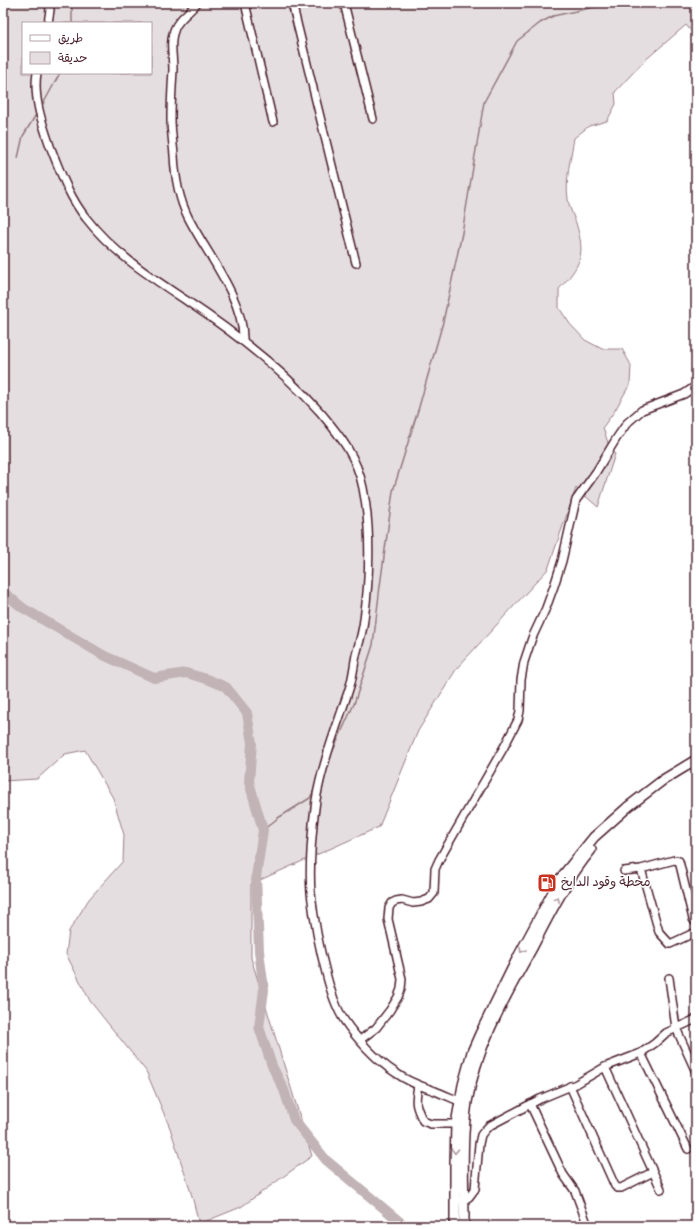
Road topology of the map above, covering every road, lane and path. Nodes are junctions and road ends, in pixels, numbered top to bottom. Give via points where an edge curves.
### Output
1 (49, 3) edge
2 (197, 3) edge
3 (245, 3) edge
4 (292, 3) edge
5 (344, 3) edge
6 (48, 22) edge
7 (37, 74) edge
8 (373, 119) dead end
9 (273, 122) dead end
10 (356, 263) dead end
11 (243, 340) junction
12 (696, 386) edge
13 (696, 760) edge
14 (696, 766) edge
15 (641, 869) junction
16 (624, 871) dead end
17 (696, 923) edge
18 (696, 932) edge
19 (669, 978) dead end
20 (696, 1019) edge
21 (676, 1028) junction
22 (360, 1040) junction
23 (641, 1053) junction
24 (605, 1067) junction
25 (696, 1072) edge
26 (418, 1085) junction
27 (570, 1086) junction
28 (464, 1102) junction
29 (530, 1104) junction
30 (456, 1124) junction
31 (688, 1149) dead end
32 (653, 1172) junction
33 (661, 1189) dead end
34 (459, 1200) junction
35 (464, 1221) edge
36 (455, 1226) edge
37 (470, 1226) edge
38 (588, 1226) edge

1 - 6 street
2 - 11 street via 175,27 171,47 171,120 175,178 188,219 233,298 243,329
3 - 9 street
4 - 10 street
5 - 8 street
7 - 11 street via 37,100 46,132 64,182 85,218 120,254
11 - 22 street via 290,380 341,437 355,460 367,506 368,572 364,620 350,683 324,765 316,801 311,849 311,891 324,966 337,1006 344,1020
12 - 22 street via 684,394 642,410 627,423 576,500 554,586 524,662 518,720 439,860 435,869 434,893 429,899 421,902 396,901 389,908 388,919 402,989 376,1028
13 -> 28 main road via 629,806 594,837 560,879 517,959 472,1052
28 -> 14 main road via 481,1048 494,1020 574,872 615,824
15 - 16 street
15 - 17 street via 674,860 679,861
15 - 18 street via 659,932 670,944
19 - 21 street
20 - 21 street
21 - 23 street
21 - 25 street
22 - 26 street via 394,1072
23 - 24 street
23 - 31 street
24 - 27 street
24 - 32 street
26 - 28 street
26 - 30 street via 415,1103 423,1121 431,1124
27 - 29 street
27 - 32 street via 615,1186 621,1188
28 - 30 main road
28 - 34 main road
29 - 34 street via 485,1130 479,1144 475,1189 469,1197
29 - 38 street via 563,1174 575,1191
30 -> 34 main road via 455,1164
32 - 33 street
34 - 35 main road
34 - 36 main road
35 - 37 street

